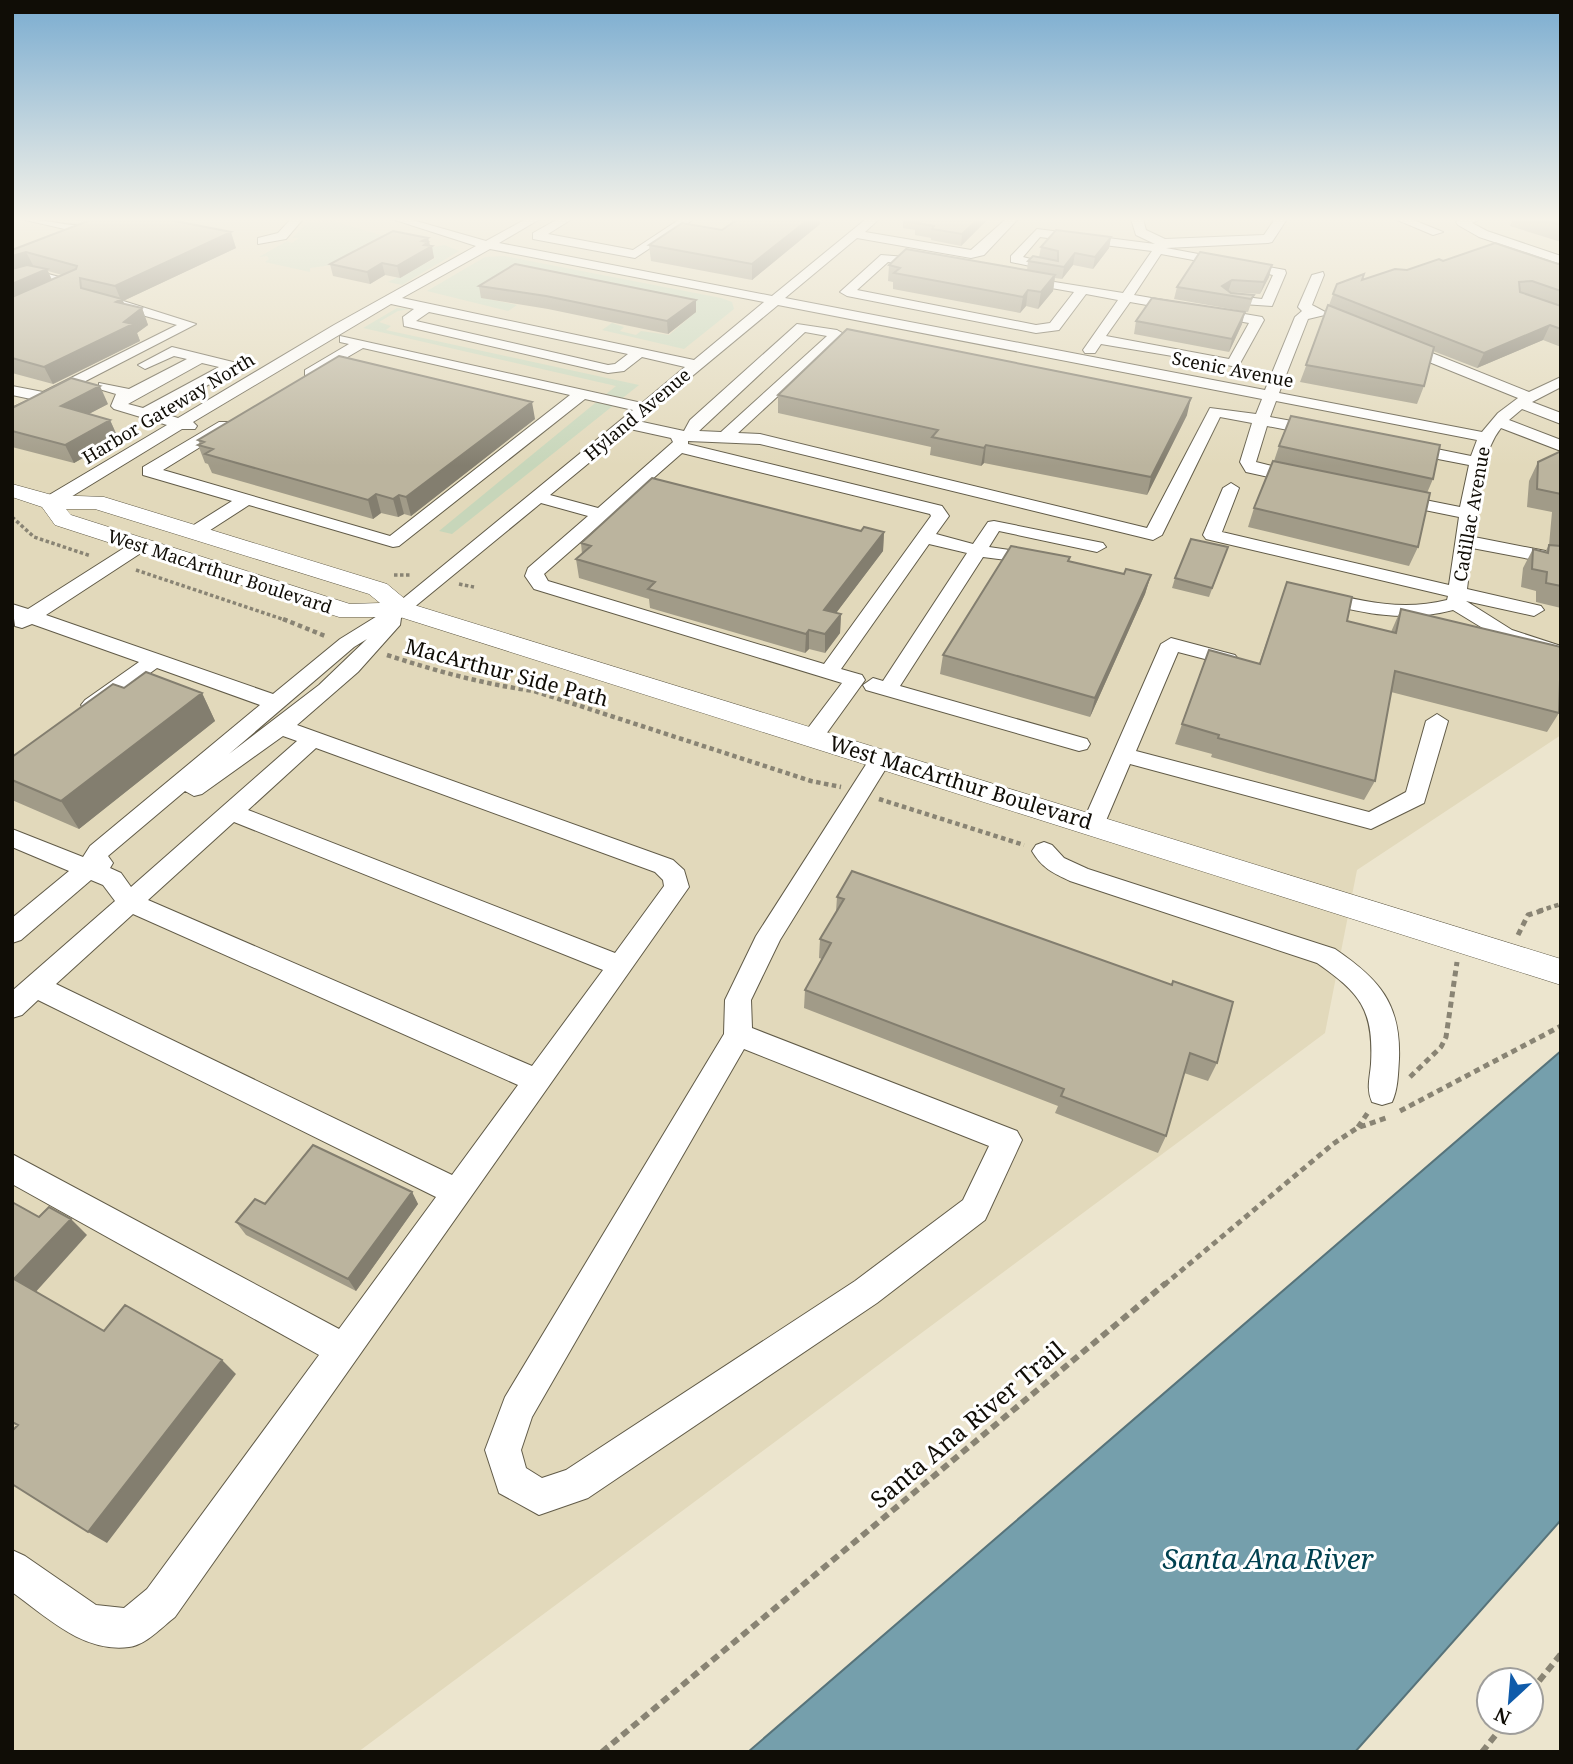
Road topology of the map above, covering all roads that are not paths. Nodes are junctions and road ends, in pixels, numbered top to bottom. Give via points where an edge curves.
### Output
1 (35, 301) edge
2 (103, 301) edge
3 (387, 301) edge
4 (397, 301) edge
5 (772, 301) edge
6 (781, 301) edge
7 (893, 301) edge
8 (1073, 301) edge
9 (1123, 301) edge
10 (1145, 301) edge
11 (1307, 301) edge
12 (428, 307) junction
13 (1312, 310) junction
14 (12, 312) edge
15 (945, 312) junction
16 (1337, 320) edge
17 (329, 329) junction
18 (927, 329) junction
19 (1097, 339) junction
20 (1388, 341) edge
21 (361, 342) junction
22 (639, 352) junction
23 (201, 358) junction
24 (1083, 359) junction
25 (695, 365) junction
26 (1561, 382) edge
27 (293, 384) edge
28 (12, 390) edge
29 (583, 393) junction
30 (1272, 396) junction
31 (45, 397) junction
32 (122, 398) junction
33 (1524, 400) junction
34 (645, 408) junction
35 (12, 414) edge
36 (146, 414) junction
37 (236, 419) edge
38 (1561, 419) edge
39 (1261, 420) junction
40 (1500, 421) junction
41 (180, 423) junction
42 (626, 423) junction
43 (213, 432) junction
44 (1331, 433) edge
45 (725, 437) junction
46 (1485, 437) junction
47 (682, 439) junction
48 (1397, 446) edge
49 (1561, 446) edge
50 (1478, 462) junction
51 (1324, 484) edge
52 (1231, 488) dead end
53 (12, 490) edge
54 (1376, 495) edge
55 (538, 496) junction
56 (247, 499) junction
57 (50, 502) junction
58 (601, 514) junction
59 (1470, 514) junction
60 (195, 533) junction
61 (925, 537) junction
62 (1466, 541) junction
63 (141, 545) junction
64 (1097, 547) dead end
65 (979, 551) junction
66 (1561, 560) edge
67 (1056, 564) edge
68 (1307, 593) edge
69 (1457, 597) junction
70 (402, 609) junction
71 (1534, 610) dead end
72 (21, 613) edge
73 (12, 628) edge
74 (1561, 652) edge
75 (1228, 659) edge
76 (154, 661) junction
77 (830, 672) junction
78 (855, 680) junction
79 (888, 689) junction
80 (278, 715) junction
81 (78, 716) edge
82 (1437, 721) dead end
83 (813, 736) junction
84 (313, 739) junction
85 (1079, 744) dead end
86 (1123, 755) junction
87 (882, 757) junction
88 (231, 812) junction
89 (1094, 824) junction
90 (12, 837) edge
91 (1044, 851) road end
92 (88, 869) junction
93 (130, 902) junction
94 (12, 933) edge
95 (620, 966) junction
96 (1561, 972) edge
97 (35, 986) junction
98 (12, 1007) edge
99 (738, 1035) junction
100 (537, 1081) junction
101 (1382, 1093) road end
102 (12, 1168) edge
103 (457, 1192) junction
104 (343, 1350) junction
105 (12, 1569) edge

1 - 14 street
2 - 31 street via 189,324
3 - 17 street, Harbor Gateway North
4 - 12 street
5 - 25 street, Hyland Avenue
6 - 18 street, Scenic Avenue
7 - 15 street
8 - 15 street via 1054,327 1046,329
9 - 19 street
10 - 19 street via 1256,320 1233,364
11 - 13 street via 1305,307
12 - 22 street
12 - 22 street via 410,317 409,323 608,369 619,368
13 - 16 street
13 - 30 street via 1302,317
15 - 18 street
17 - 21 street
17 - 41 street, Harbor Gateway North
18 - 24 street, Scenic Avenue
19 - 24 street
20 - 33 street
21 - 27 street
21 - 29 street
22 - 25 street
23 - 32 street
23 - 32 street via 172,351 104,386 124,392
23 - 36 street via 232,366
24 - 30 street, Scenic Avenue
25 - 34 street, Hyland Avenue
26 - 33 street, Cadillac Avenue
28 - 31 street
29 - 34 street
29 - 56 street via 393,542
30 - 39 street
30 - 46 street, Scenic Avenue
31 - 35 street
32 - 36 street via 119,406
33 - 38 street
33 - 40 street, Cadillac Avenue
34 - 42 street, Hyland Avenue
36 - 41 street
37 - 43 street
39 - 44 street
39 - 45 street via 1209,409 1153,535 760,439
39 - 51 street via 1248,462 1252,468
40 - 46 street, Cadillac Avenue
40 - 49 street
41 - 43 street
41 - 57 street, Harbor Gateway North
42 - 47 street
42 - 55 street, Hyland Avenue
43 - 56 street via 149,471
45 - 47 street
45 - 47 street via 844,335 802,327
46 - 50 street, Cadillac Avenue
47 - 58 street
47 - 61 street via 936,510 940,516
48 - 50 street
50 - 59 street, Cadillac Avenue
52 - 69 street via 1212,535
53 - 57 main road, West MacArthur Boulevard
54 - 59 street
55 - 58 street
55 - 70 street, Hyland Avenue
56 - 60 street
57 - 60 main road, West MacArthur Boulevard via 96,502
57 - 63 main road, West MacArthur Boulevard via 64,520
58 - 77 street via 536,572 536,581
59 - 62 street, Cadillac Avenue
60 - 70 main road, West MacArthur Boulevard via 378,589
61 - 65 street
61 - 77 street
62 - 66 street
62 - 69 street, Cadillac Avenue
63 - 70 main road, West MacArthur Boulevard via 348,611
63 - 72 street
64 - 65 street via 994,526
65 - 67 street
65 - 79 street
68 - 69 street via 1392,614 1422,614
69 - 71 street
69 - 74 street via 1493,630 1515,641
70 - 80 street via 347,643
70 - 80 street via 370,650
70 - 83 main road, West MacArthur Boulevard
72 - 73 street
72 - 76 street
75 - 86 street via 1171,644
76 - 80 street
76 - 81 street
77 - 78 street
78 - 79 street
78 - 83 street
79 - 85 street
80 - 84 street
80 - 92 street via 246,755 194,789 112,858
82 - 86 street via 1416,797 1371,821
83 - 87 main road, West MacArthur Boulevard
84 - 88 street
84 - 95 street via 664,866 675,876 677,887
86 - 89 street
87 - 89 main road, West MacArthur Boulevard
87 - 99 street via 769,936 738,1000
88 - 93 street
88 - 95 street
89 - 96 main road, West MacArthur Boulevard
90 - 92 street
91 - 101 street via 1055,864 1079,875 1326,956 1354,974 1375,996 1385,1021
92 - 93 street via 112,879
92 - 94 street
93 - 97 street
93 - 100 street
95 - 100 street
97 - 98 street
97 - 103 street
99 - 99 street via 517,1409 503,1450 512,1480 539,1497 575,1485 657,1432 866,1292 974,1210 1007,1140
100 - 103 street
102 - 104 street
103 - 104 street
104 - 105 street via 161,1603 130,1628 90,1624

